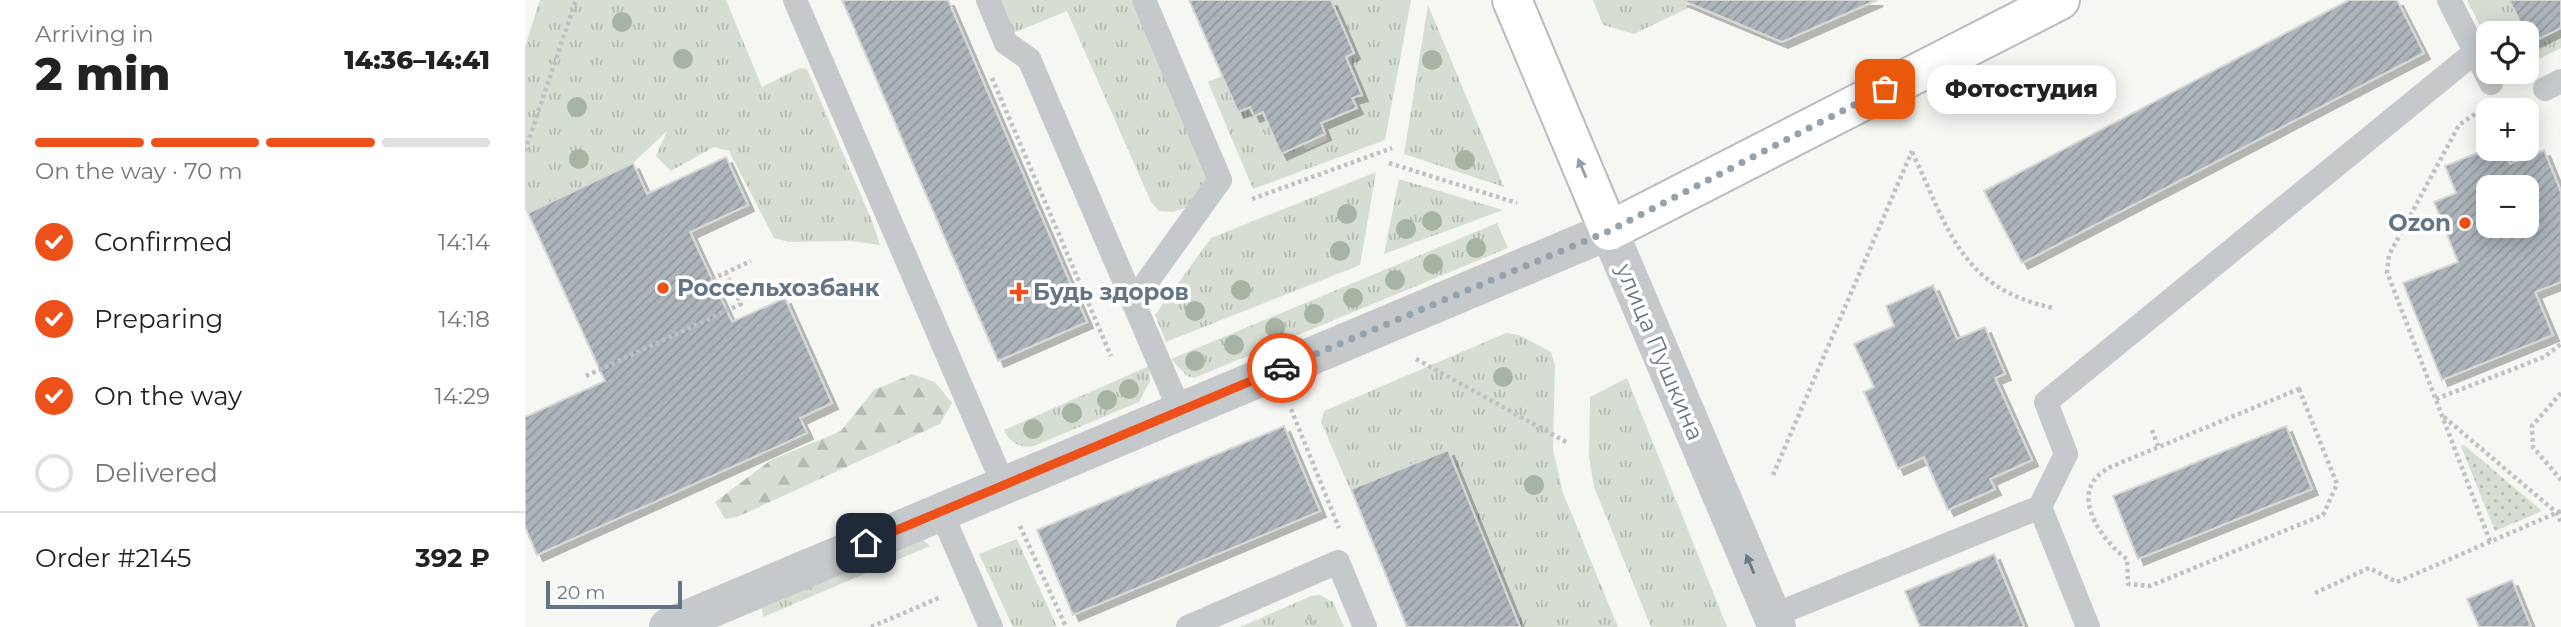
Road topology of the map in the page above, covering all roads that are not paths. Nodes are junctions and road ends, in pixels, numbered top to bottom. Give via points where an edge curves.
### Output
1 (795, 0) edge
2 (988, 0) edge
3 (1144, 0) edge
4 (1512, 0) edge
5 (2060, 0) edge
6 (2449, 0) edge
7 (2475, 52) joint
8 (1609, 231) junction
9 (1133, 300) junction
10 (1180, 411) junction
11 (1010, 501) junction
12 (2040, 507) junction
13 (941, 512) junction
14 (1774, 622) edge
15 (668, 627) edge
16 (991, 627) edge
17 (1188, 627) edge
18 (1365, 627) edge
19 (2088, 627) edge

1 - 11 lane
2 - 9 lane via 1006,43 1029,59
3 - 9 lane via 1220,180
8 -> 4 main road, улица Пушкина
5 - 8 main road
6 - 7 lane
7 - 12 lane via 2046,402 2066,454
8 - 10 street
14 -> 8 street, улица Пушкина
9 - 10 lane
10 - 11 street
11 - 13 street
12 - 14 lane
12 - 19 lane
13 - 15 street
13 - 16 lane
17 - 18 lane via 1338,562

